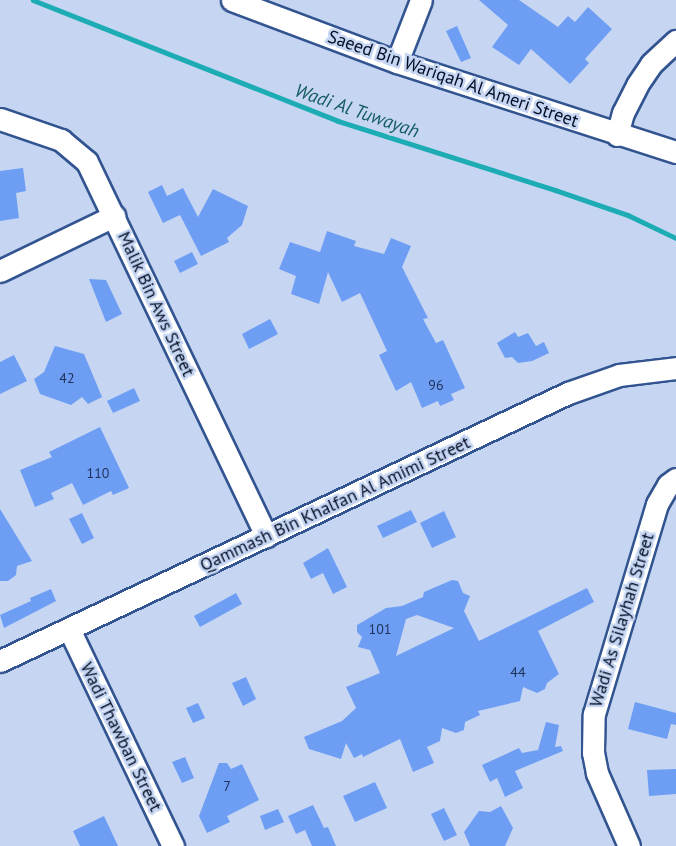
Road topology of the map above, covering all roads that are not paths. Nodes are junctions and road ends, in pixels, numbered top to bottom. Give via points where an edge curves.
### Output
1 (232, 0) edge
2 (422, 0) edge
3 (676, 41) edge
4 (397, 62) junction
5 (0, 119) edge
6 (617, 135) junction
7 (676, 152) edge
8 (114, 216) junction
9 (0, 271) edge
10 (676, 368) edge
11 (676, 479) edge
12 (266, 536) junction
13 (69, 629) junction
14 (0, 661) edge
15 (173, 846) edge
16 (629, 846) edge

1 - 4 street, Saeed Bin Wariqah Al Ameri Street
2 - 4 street
3 - 6 street via 637,85
4 - 6 street, Saeed Bin Wariqah Al Ameri Street
5 - 8 street, Malik Bin Aws Street via 71,146 88,162
6 - 7 street, Saeed Bin Wariqah Al Ameri Street
8 - 9 street
8 - 12 street, Malik Bin Aws Street
10 - 12 street, Qammash Bin Khalfan Al Amimi Street via 619,376 568,393
11 - 16 street, Wadi As Silayhah Street via 657,504 594,714 597,773
12 - 13 street, Qammash Bin Khalfan Al Amimi Street
13 - 14 street, Qammash Bin Khalfan Al Amimi Street
13 - 15 street, Wadi Thawban Street

